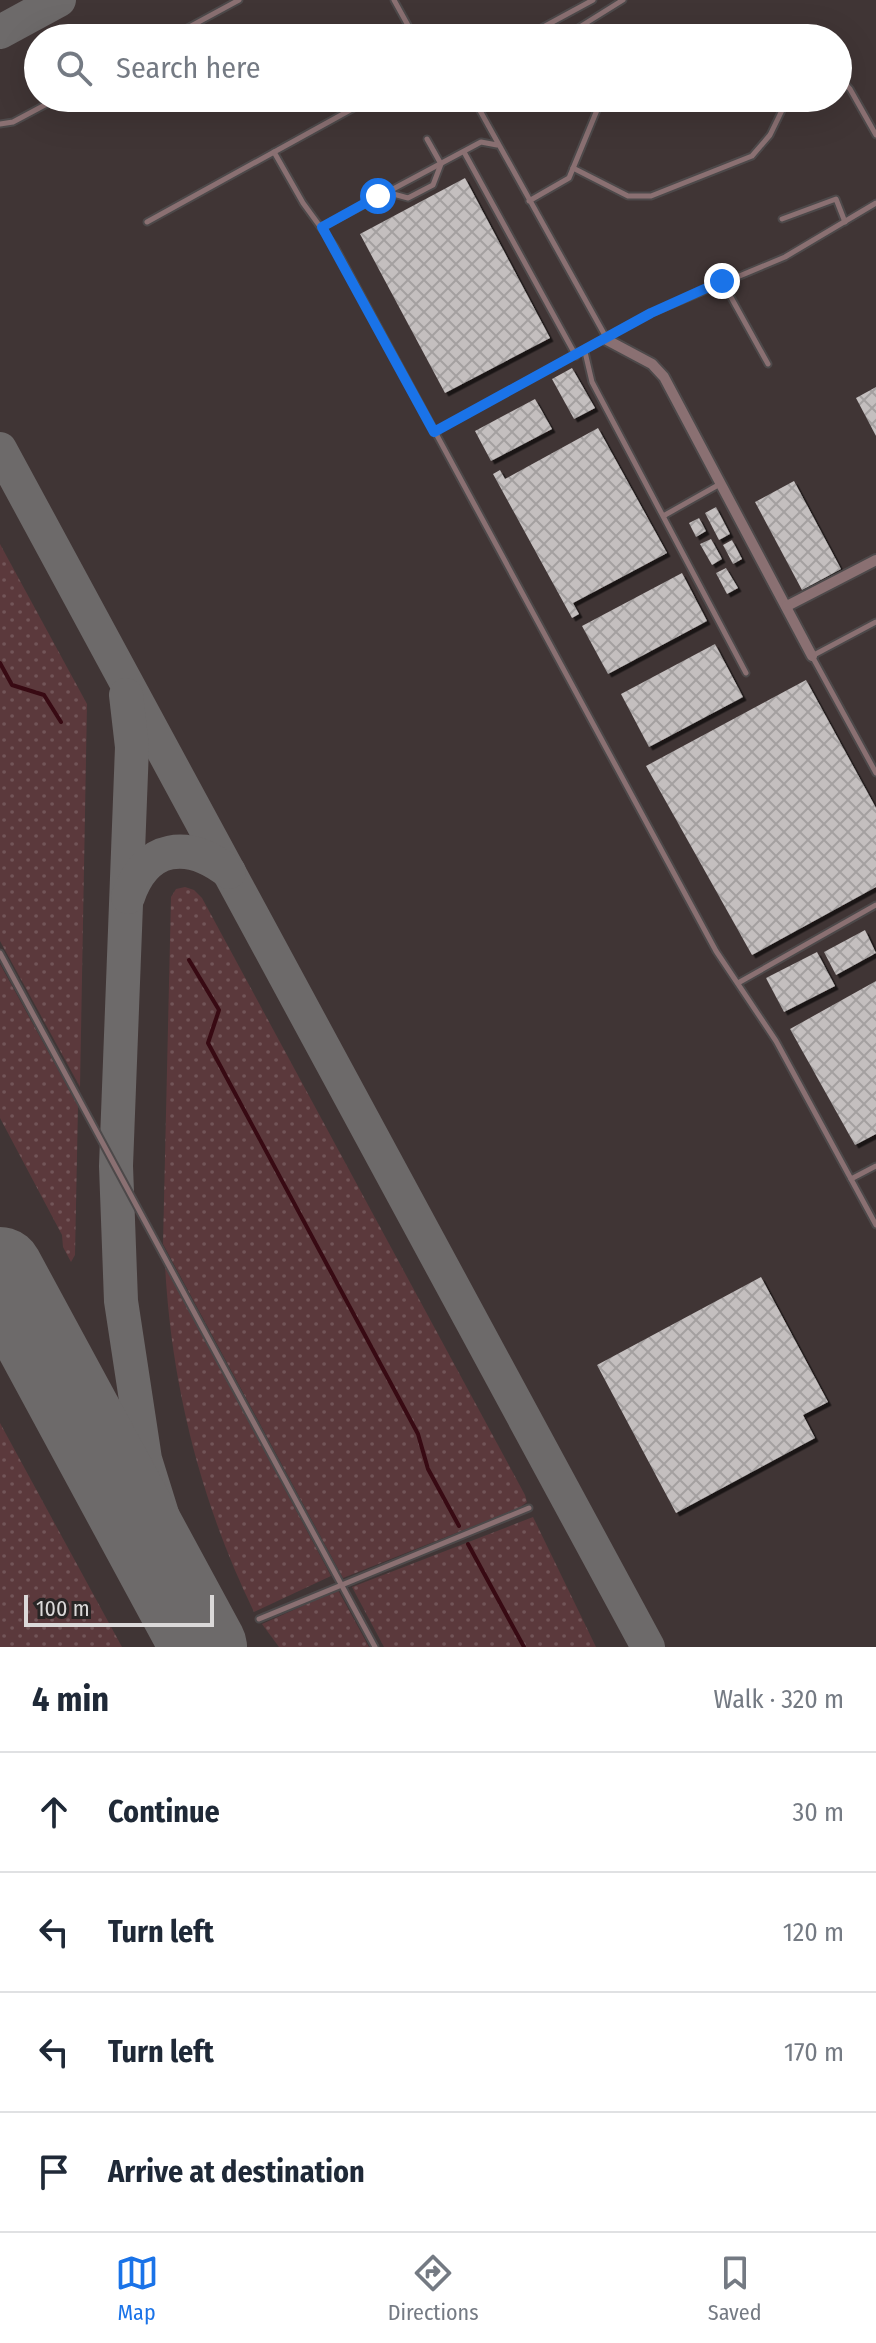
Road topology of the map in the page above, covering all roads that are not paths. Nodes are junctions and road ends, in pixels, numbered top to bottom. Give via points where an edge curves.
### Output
1 (239, 0) edge
2 (394, 0) edge
3 (593, 0) edge
4 (623, 0) edge
5 (195, 24) edge
6 (407, 24) edge
7 (549, 24) edge
8 (584, 24) edge
9 (852, 93) edge
10 (32, 112) edge
11 (347, 112) edge
12 (480, 112) edge
13 (596, 112) edge
14 (781, 112) edge
15 (0, 124) edge
16 (876, 135) edge
17 (427, 139) dead end
18 (498, 146) junction
19 (274, 152) junction
20 (464, 152) junction
21 (441, 164) junction
22 (573, 168) junction
23 (386, 192) junction
24 (529, 201) junction
25 (876, 203) edge
26 (782, 219) dead end
27 (147, 222) dead end
28 (845, 222) junction
29 (322, 227) junction
30 (722, 281) junction
31 (607, 340) junction
32 (585, 352) junction
33 (576, 356) junction
34 (768, 364) dead end
35 (434, 432) junction
36 (721, 484) junction
37 (665, 515) junction
38 (876, 560) edge
39 (787, 606) junction
40 (876, 622) edge
41 (812, 656) junction
42 (746, 673) dead end
43 (876, 773) edge
44 (876, 905) edge
45 (0, 953) edge
46 (737, 983) junction
47 (876, 1166) edge
48 (851, 1179) junction
49 (876, 1225) edge
50 (529, 1508) dead end
51 (342, 1585) junction
52 (259, 1619) dead end
53 (375, 1647) edge

1 - 5 lane
2 - 6 lane
3 - 7 lane
4 - 8 lane
9 - 16 lane
10 - 15 lane
11 - 19 lane
12 - 18 lane
13 - 22 lane
14 - 22 lane via 752,156 651,196 628,196
17 - 21 lane
18 - 20 lane via 481,142
18 - 24 lane
19 - 27 lane
19 - 29 lane
20 - 21 lane
20 - 33 lane
21 - 23 lane
21 - 23 lane via 433,185 408,198
22 - 24 lane via 569,178
23 - 29 lane
24 - 31 lane
25 - 28 lane
26 - 28 lane via 836,199
28 - 30 lane via 785,257
29 - 35 lane
30 - 31 lane
30 - 34 lane
31 - 32 lane
31 - 36 street via 652,364 664,377
32 - 33 lane
32 - 37 lane via 592,382
33 - 35 lane
35 - 46 lane
36 - 37 lane
36 - 39 street
37 - 42 lane
38 - 39 street
39 - 41 street
40 - 41 lane
41 - 43 lane
44 - 46 lane
45 - 51 lane
46 - 48 lane via 776,1041
47 - 48 lane
48 - 49 lane
50 - 51 lane
51 - 52 lane
51 - 53 lane

